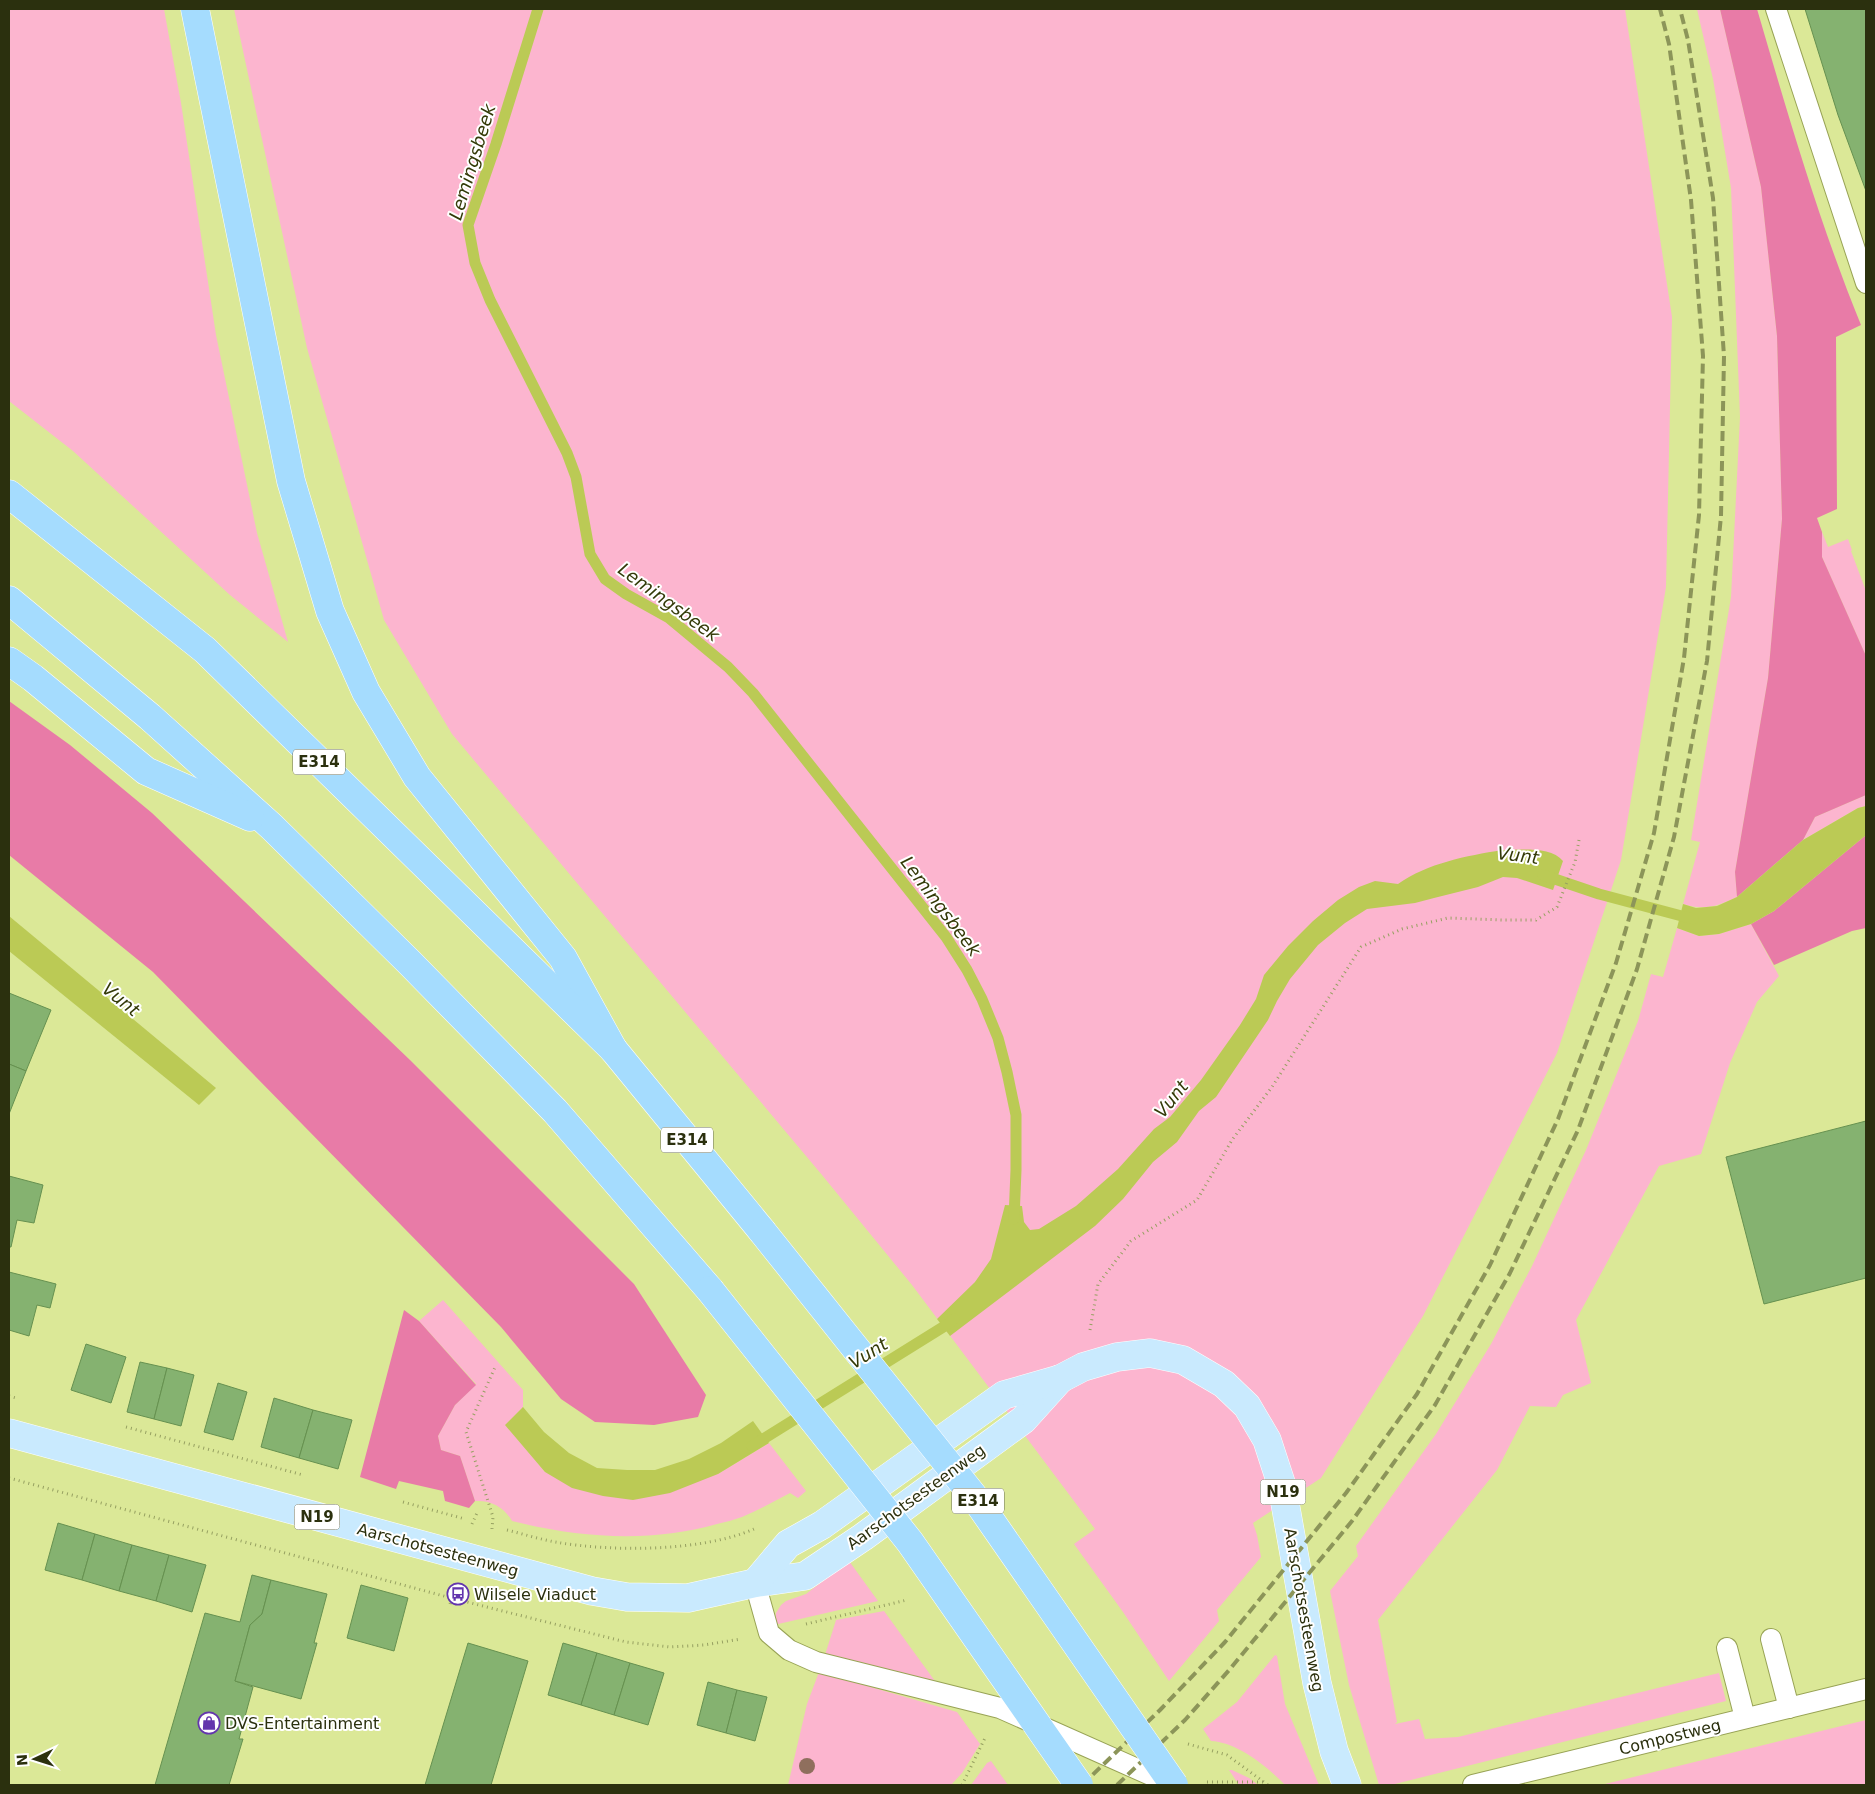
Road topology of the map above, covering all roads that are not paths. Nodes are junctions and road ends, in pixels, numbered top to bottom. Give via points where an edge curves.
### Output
1 (195, 9) edge
2 (1776, 9) edge
3 (1866, 283) edge
4 (9, 494) edge
5 (9, 600) edge
6 (9, 661) edge
7 (272, 827) junction
8 (613, 1050) junction
9 (9, 1433) edge
10 (755, 1583) junction
11 (1771, 1639) dead end
12 (1727, 1648) dead end
13 (1866, 1689) edge
14 (1790, 1708) junction
15 (1745, 1718) junction
16 (1170, 1784) edge
17 (1079, 1785) edge
18 (1347, 1785) edge
19 (1473, 1785) edge

1 - 8 highway via 290,481 330,611 366,692 417,777 563,958
2 - 3 lane
4 - 8 highway, E314 via 205,650
5 - 7 highway via 150,717
6 - 7 highway via 146,772
7 - 17 highway, bridge via 555,1111 710,1290 910,1542
8 - 16 highway, E314, bridge via 975,1498
9 - 10 main road, Aarschotsesteenweg / N19 via 592,1591 627,1597 688,1598
10 - 16 lane via 769,1634 789,1650 816,1662 1000,1708
10 - 18 main road, Aarschotsesteenweg / N19 via 788,1544 829,1520 1004,1395 1117,1356 1150,1353 1183,1360 1224,1384 1247,1406 1268,1440 1282,1486 1317,1683 1334,1751
11 - 14 lane
12 - 15 lane
13 - 14 lane, Compostweg
14 - 15 lane, Compostweg
15 - 19 lane, Compostweg

